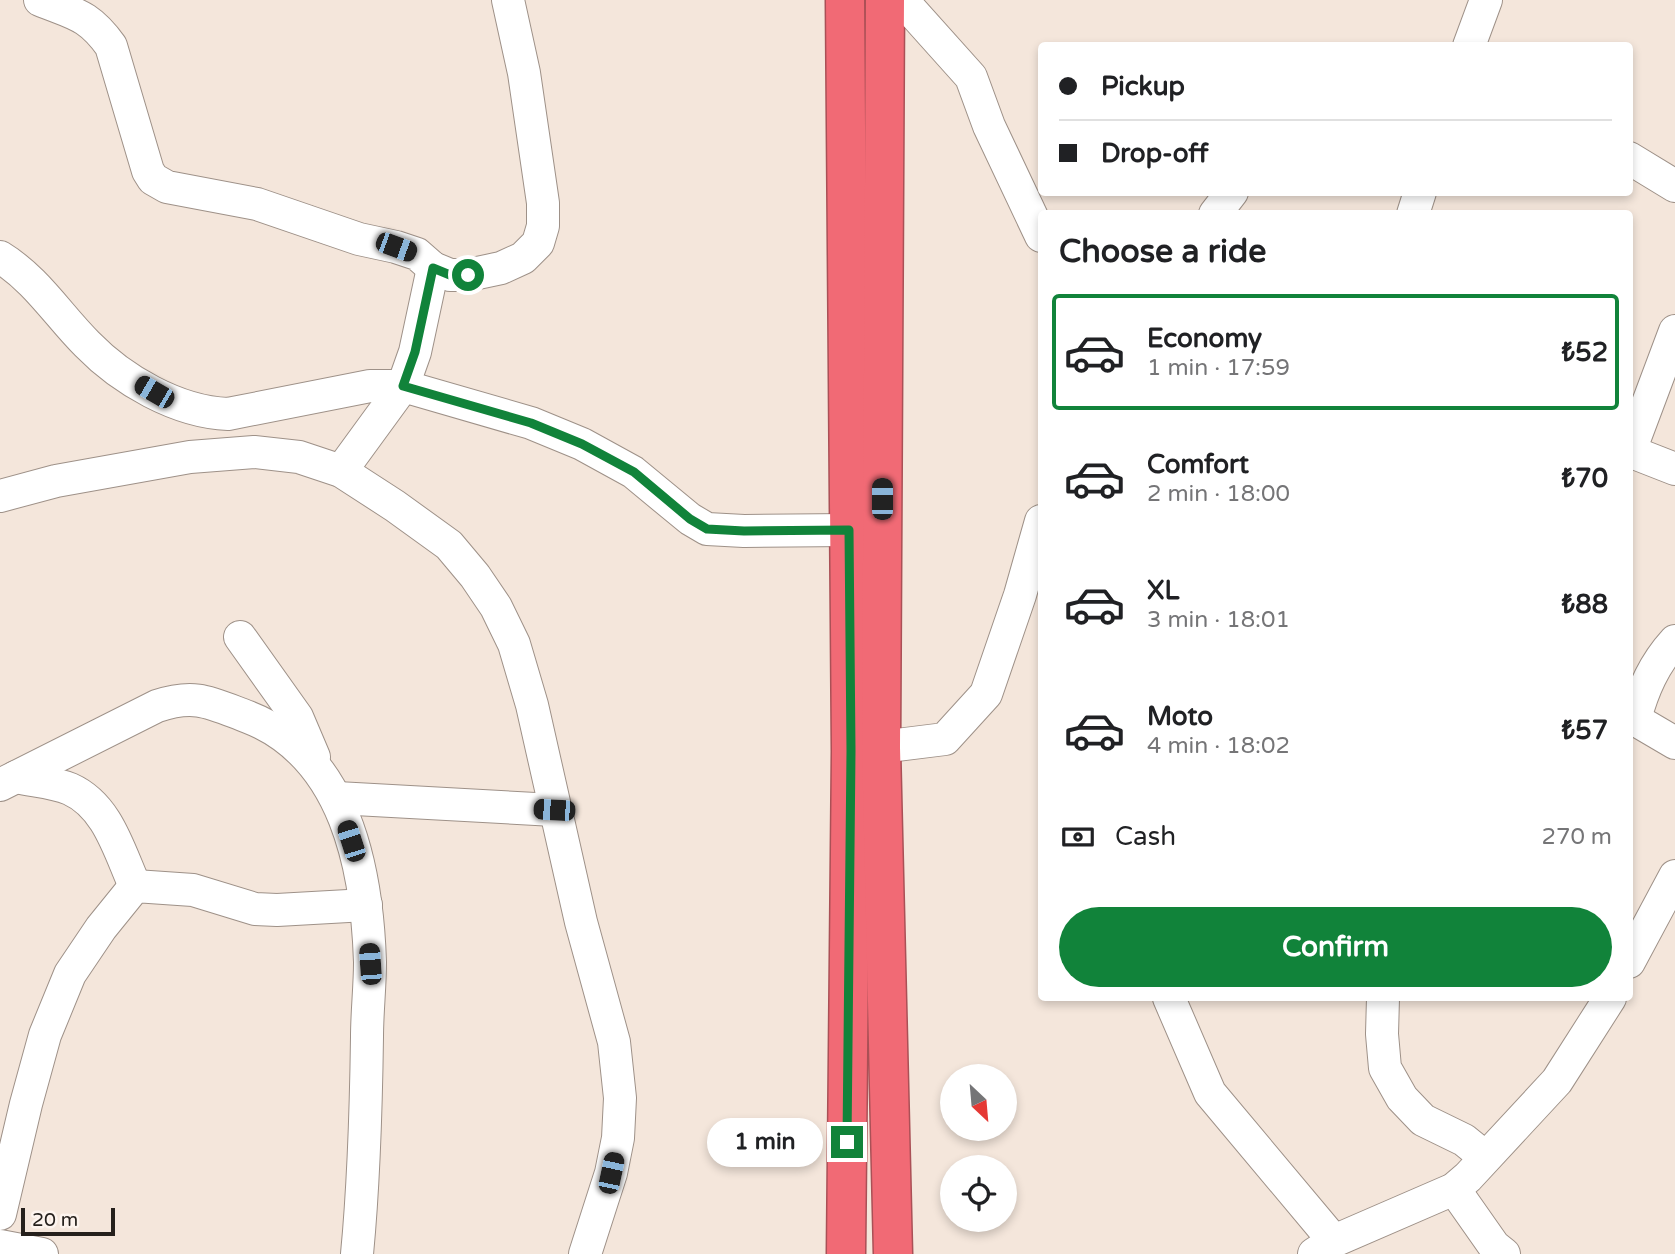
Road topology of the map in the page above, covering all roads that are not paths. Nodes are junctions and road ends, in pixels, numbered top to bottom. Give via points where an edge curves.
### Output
1 (40, 0) edge
2 (508, 0) edge
3 (845, 0) edge
4 (885, 0) edge
5 (902, 0) edge
6 (1486, 0) edge
7 (1470, 42) edge
8 (1633, 160) edge
9 (1675, 186) edge
10 (1229, 196) edge
11 (1218, 210) edge
12 (1038, 230) edge
13 (0, 257) edge
14 (433, 268) junction
15 (1675, 331) edge
16 (403, 386) junction
17 (1633, 443) edge
18 (1633, 452) edge
19 (1675, 469) edge
20 (341, 471) junction
21 (0, 496) edge
22 (849, 530) junction
23 (1038, 532) edge
24 (240, 637) dead end
25 (1675, 641) edge
26 (1633, 714) edge
27 (1633, 718) edge
28 (1675, 743) edge
29 (866, 750) junction
30 (8, 782) edge
31 (330, 786) junction
32 (554, 810) junction
33 (1675, 876) edge
34 (135, 886) junction
35 (366, 905) junction
36 (1633, 955) edge
37 (1170, 1001) edge
38 (1383, 1001) edge
39 (1608, 1001) edge
40 (1485, 1157) junction
41 (1454, 1189) junction
42 (0, 1214) edge
43 (0, 1246) edge
44 (1324, 1248) edge
45 (42, 1254) edge
46 (357, 1254) edge
47 (585, 1254) edge
48 (846, 1254) edge
49 (893, 1254) edge
50 (1504, 1254) edge

1 - 14 street via 84,17 111,46 153,179 167,187 257,204 396,247 417,254
2 - 14 street via 524,73 543,226 538,243 523,258 500,268 468,275 450,275
3 - 22 highway
4 - 29 highway
5 - 12 street via 971,77
6 - 7 street
8 - 9 street
10 - 11 street
13 - 16 street via 24,275 88,345 132,380 176,404 228,414 370,386
14 - 16 street
15 - 17 street
16 - 20 street
16 - 22 street via 531,423 582,444 634,472 707,529
18 - 19 street
20 - 21 street via 299,457 254,452 190,457
20 - 32 street via 449,545 496,607 514,644 532,705
22 - 29 highway
23 - 29 street via 986,694 945,739
24 - 31 street via 296,717
25 - 26 street via 1661,656
27 - 28 street
29 - 48 highway
29 - 49 highway
30 - 31 street via 157,706 191,698 262,722 292,740
30 - 34 street via 67,788 87,798 106,821
31 - 32 street
31 - 35 street via 359,862
32 - 47 street via 614,1042 620,1098 616,1150
33 - 36 street
34 - 35 street via 192,890 255,909
34 - 42 street via 70,974 45,1035
35 - 46 street via 370,964
37 - 44 street via 1210,1093
38 - 40 street via 1385,1068 1402,1098 1423,1120 1464,1140
39 - 40 street via 1557,1082
40 - 41 street
41 - 44 street
41 - 50 street
43 - 45 street

